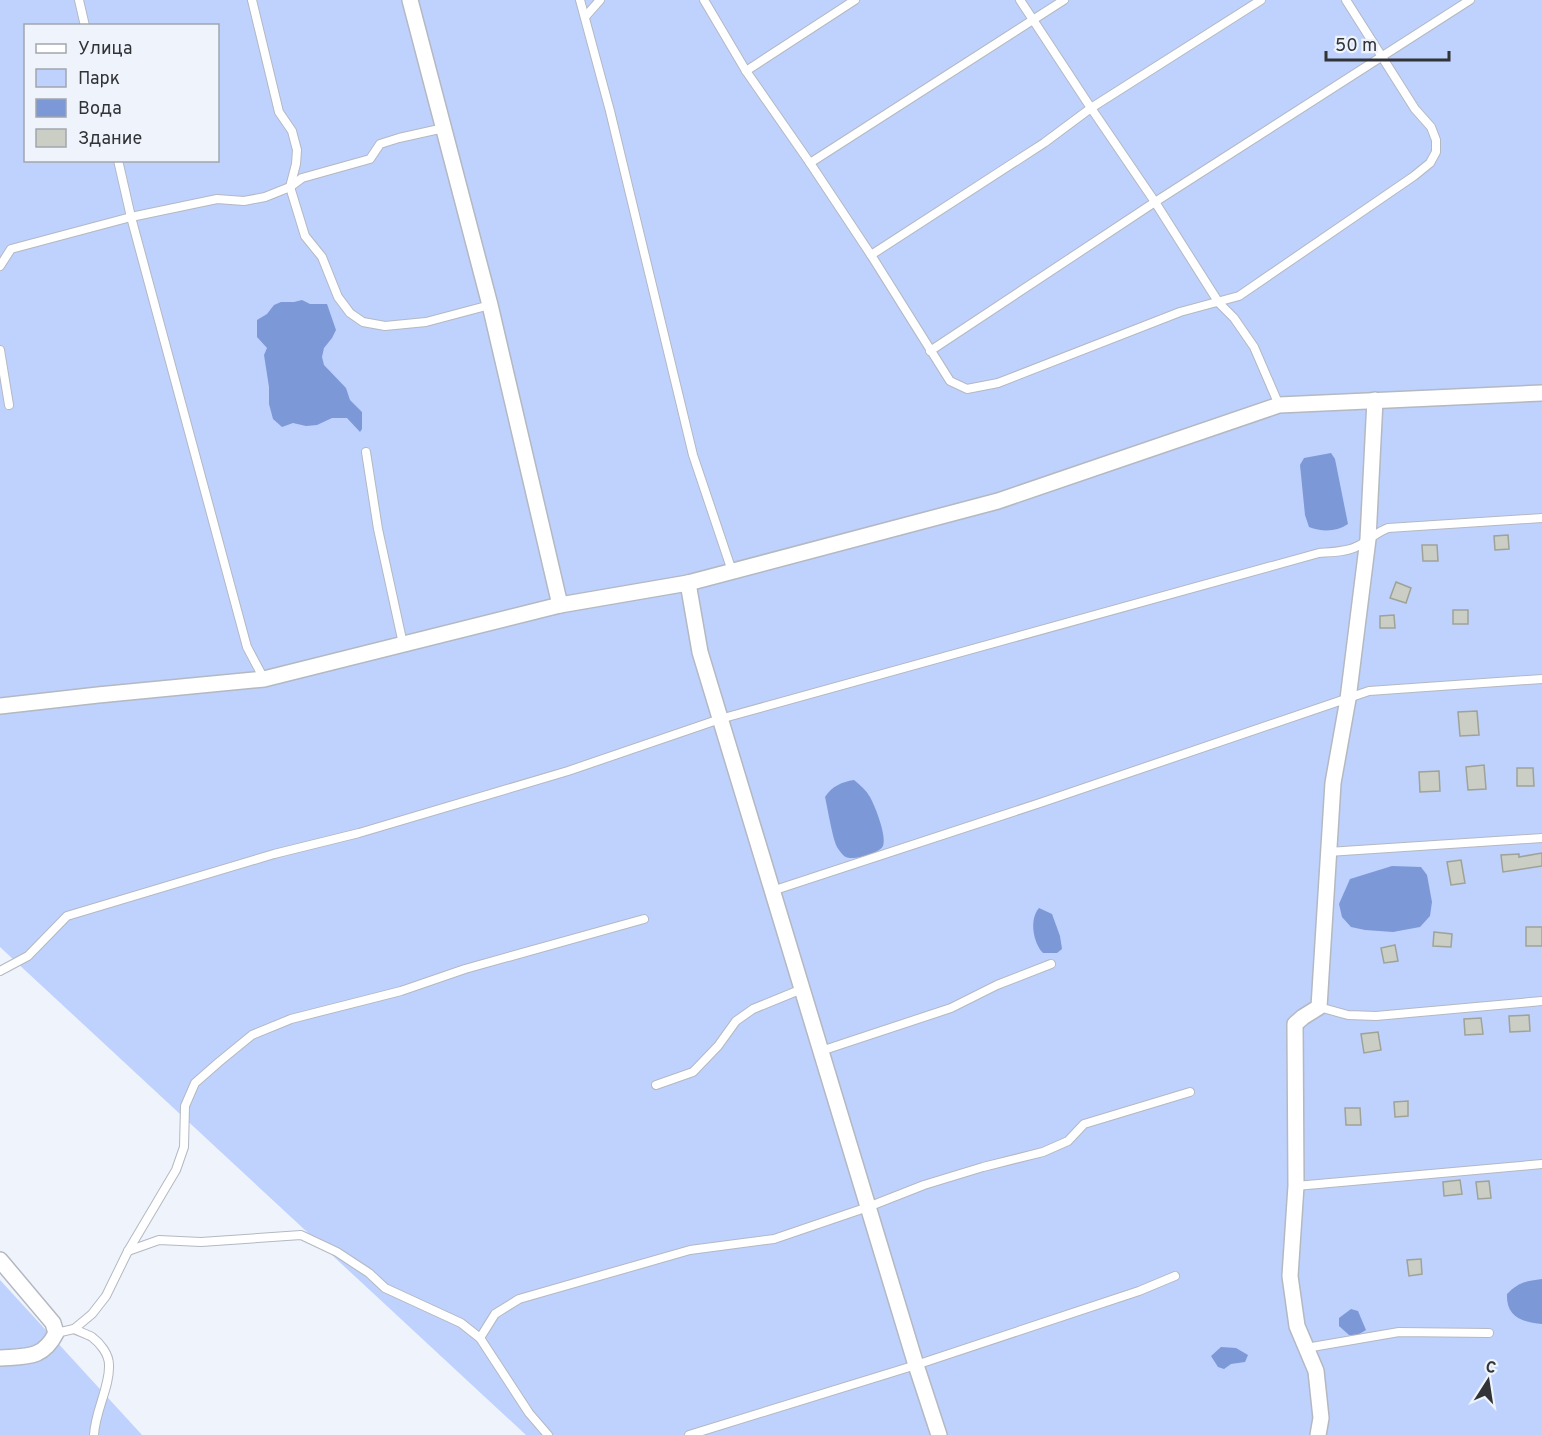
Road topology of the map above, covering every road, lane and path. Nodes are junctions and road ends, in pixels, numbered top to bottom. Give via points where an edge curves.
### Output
1 (79, 0) edge
2 (252, 0) edge
3 (410, 0) edge
4 (580, 0) edge
5 (600, 0) edge
6 (704, 0) edge
7 (855, 0) edge
8 (1020, 0) edge
9 (1064, 0) edge
10 (1261, 0) edge
11 (1346, 0) edge
12 (1470, 0) edge
13 (585, 17) junction
14 (1034, 20) junction
15 (85, 24) edge
16 (1382, 55) junction
17 (746, 71) junction
18 (1091, 108) junction
19 (444, 128) junction
20 (118, 162) edge
21 (810, 163) junction
22 (290, 187) junction
23 (1155, 202) junction
24 (131, 217) junction
25 (871, 255) junction
26 (0, 266) edge
27 (1219, 303) junction
28 (490, 305) junction
29 (0, 350) edge
30 (930, 351) junction
31 (1542, 393) edge
32 (1375, 400) junction
33 (9, 405) dead end
34 (1280, 405) junction
35 (366, 452) dead end
36 (1542, 519) edge
37 (1368, 539) junction
38 (732, 571) junction
39 (688, 583) junction
40 (560, 605) junction
41 (403, 645) junction
42 (264, 679) junction
43 (1542, 679) edge
44 (1348, 699) junction
45 (0, 706) edge
46 (720, 719) junction
47 (1542, 838) edge
48 (1328, 852) junction
49 (772, 891) junction
50 (644, 919) dead end
51 (1051, 964) dead end
52 (0, 971) edge
53 (802, 989) junction
54 (1542, 1001) edge
55 (1319, 1007) junction
56 (821, 1051) junction
57 (656, 1085) dead end
58 (1190, 1092) dead end
59 (1542, 1164) edge
60 (1296, 1186) junction
61 (868, 1207) junction
62 (128, 1251) junction
63 (0, 1260) edge
64 (1175, 1276) dead end
65 (74, 1329) junction
66 (56, 1333) junction
67 (1489, 1333) dead end
68 (480, 1338) junction
69 (1306, 1348) junction
70 (0, 1358) edge
71 (916, 1365) junction
72 (94, 1435) edge
73 (548, 1435) edge
74 (689, 1435) edge
75 (939, 1435) edge
76 (1318, 1435) edge

1 - 15 lane
2 - 22 lane via 279,112 292,131 297,150
3 - 19 street
4 - 13 lane
5 - 13 lane
6 - 17 lane
7 - 17 lane
8 - 14 lane
9 - 14 lane
10 - 18 lane
11 - 16 lane
12 - 16 lane
13 - 38 lane via 693,455
14 - 18 lane
14 - 21 lane
16 - 23 lane
16 - 27 lane via 1415,109 1431,127 1436,152 1430,163 1239,296
17 - 21 lane
18 - 23 lane
18 - 25 lane
19 - 22 lane via 380,144 370,159 302,178
19 - 28 street
20 - 24 lane
21 - 25 lane
22 - 24 lane via 266,197 244,201 217,199
22 - 28 lane via 305,236 322,257 338,297 363,322 386,326 426,322
23 - 27 lane
23 - 30 lane
24 - 26 lane via 11,249
24 - 42 lane via 247,647
25 - 30 lane
27 - 30 lane via 1180,312 998,383 967,390 950,381
27 - 34 lane via 1254,347
28 - 40 street
29 - 33 lane
31 - 32 street
32 - 34 street
32 - 37 street
34 - 38 street via 998,501
35 - 41 lane
36 - 37 lane via 1388,528
37 - 44 street
37 - 46 lane via 1346,550 1319,553
38 - 39 street
39 - 40 street
39 - 46 street via 700,652
40 - 41 street
41 - 42 street
42 - 45 street
43 - 44 lane via 1369,691
44 - 48 street
44 - 49 lane
46 - 49 street
46 - 52 lane via 568,771 68,916 28,956
47 - 48 lane
48 - 55 street
49 - 53 street
50 - 62 lane via 401,991 291,1019 252,1035 195,1083 185,1106 184,1147 176,1170
51 - 56 lane via 951,1008
53 - 56 street
53 - 57 lane via 753,1009 736,1021 693,1072
54 - 55 lane via 1376,1016 1348,1015
55 - 60 street via 1295,1024
56 - 61 street
58 - 61 lane via 1084,1124 1068,1141 1043,1152 924,1185
59 - 60 lane
60 - 69 street via 1290,1276 1297,1326
61 - 68 lane via 774,1239 690,1250 519,1299 495,1314
61 - 71 street
62 - 65 lane via 106,1296
62 - 68 lane via 159,1240 201,1242 301,1235 337,1252 385,1288 462,1323
63 - 66 street via 53,1323
64 - 71 lane
65 - 66 lane
65 - 72 lane via 104,1348 110,1364
66 - 70 street via 40,1352
67 - 69 lane via 1399,1332
68 - 73 lane
69 - 76 street via 1316,1371 1321,1418
71 - 74 lane
71 - 75 street

